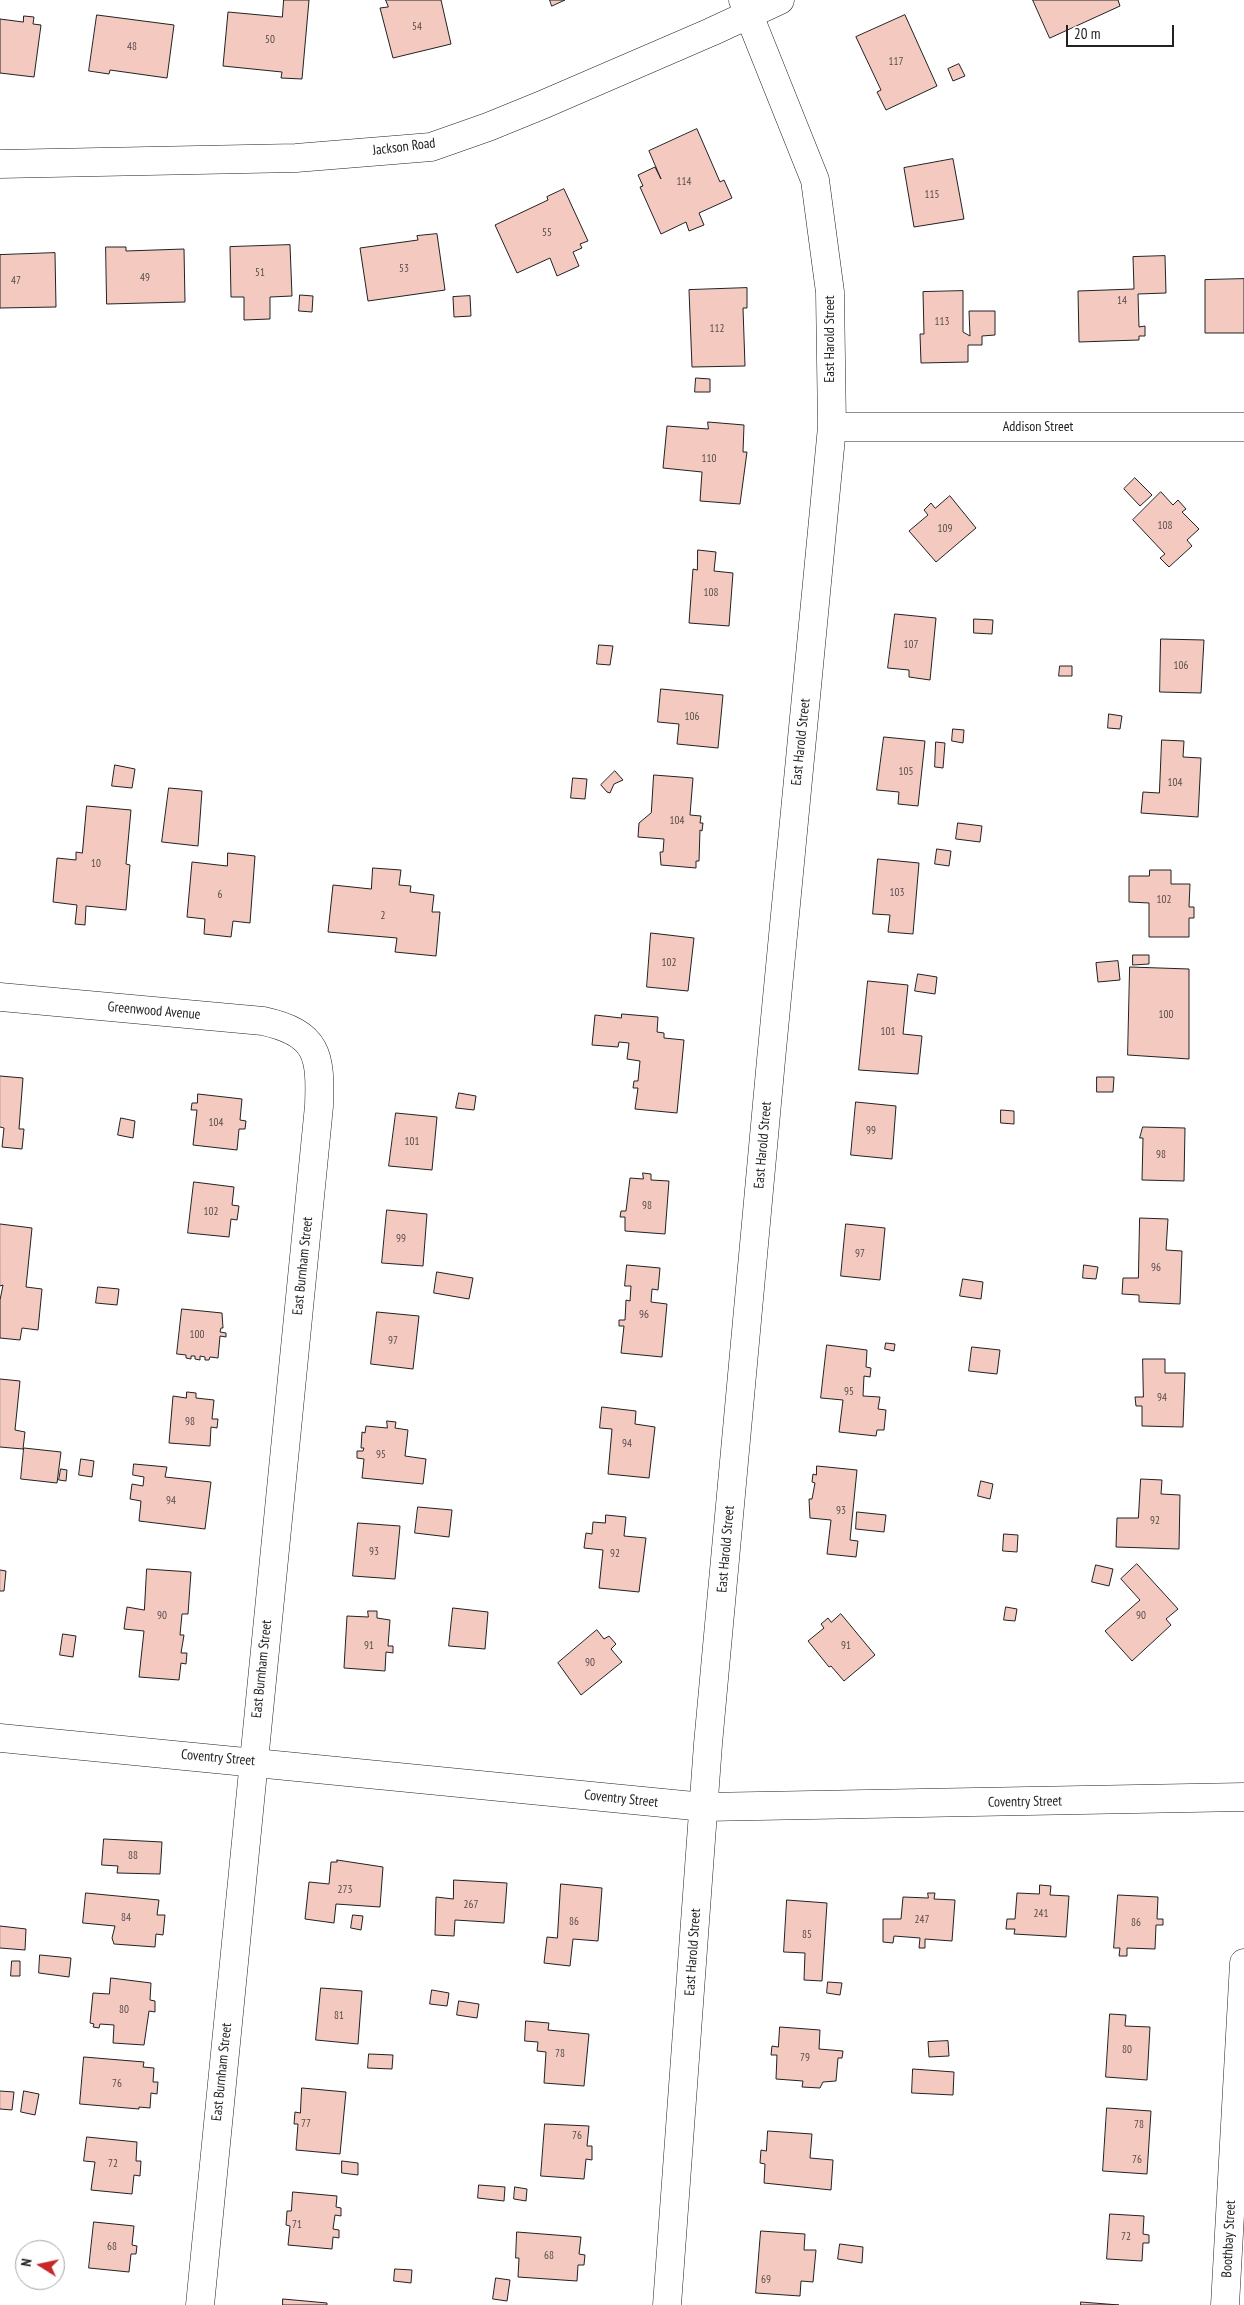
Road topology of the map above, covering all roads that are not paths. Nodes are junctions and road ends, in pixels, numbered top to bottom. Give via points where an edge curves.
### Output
1 (780, 0) edge
2 (746, 7) edge
3 (0, 164) edge
4 (832, 427) junction
5 (1244, 427) edge
6 (0, 997) edge
7 (304, 1038) joint
8 (0, 1738) edge
9 (253, 1761) junction
10 (1244, 1797) edge
11 (704, 1807) junction
12 (1244, 1963) edge
13 (200, 2305) edge
14 (667, 2305) edge
15 (1225, 2305) edge

1 - 2 street, Jackson Road
2 - 3 street, Jackson Road via 488,128 431,147 296,158
2 - 4 street, East Harold Street via 815,180 830,292
4 - 5 street, Addison Street
4 - 11 street, East Harold Street via 770,1060
6 - 7 street, Greenwood Avenue via 263,1021 282,1025
7 - 9 street, East Burnham Street via 314,1051 320,1069 319,1106
8 - 9 street, Coventry Street
9 - 11 street, Coventry Street
9 - 13 street, East Burnham Street
10 - 11 street, Coventry Street
11 - 14 street, East Harold Street
12 - 15 street, Boothbay Street

